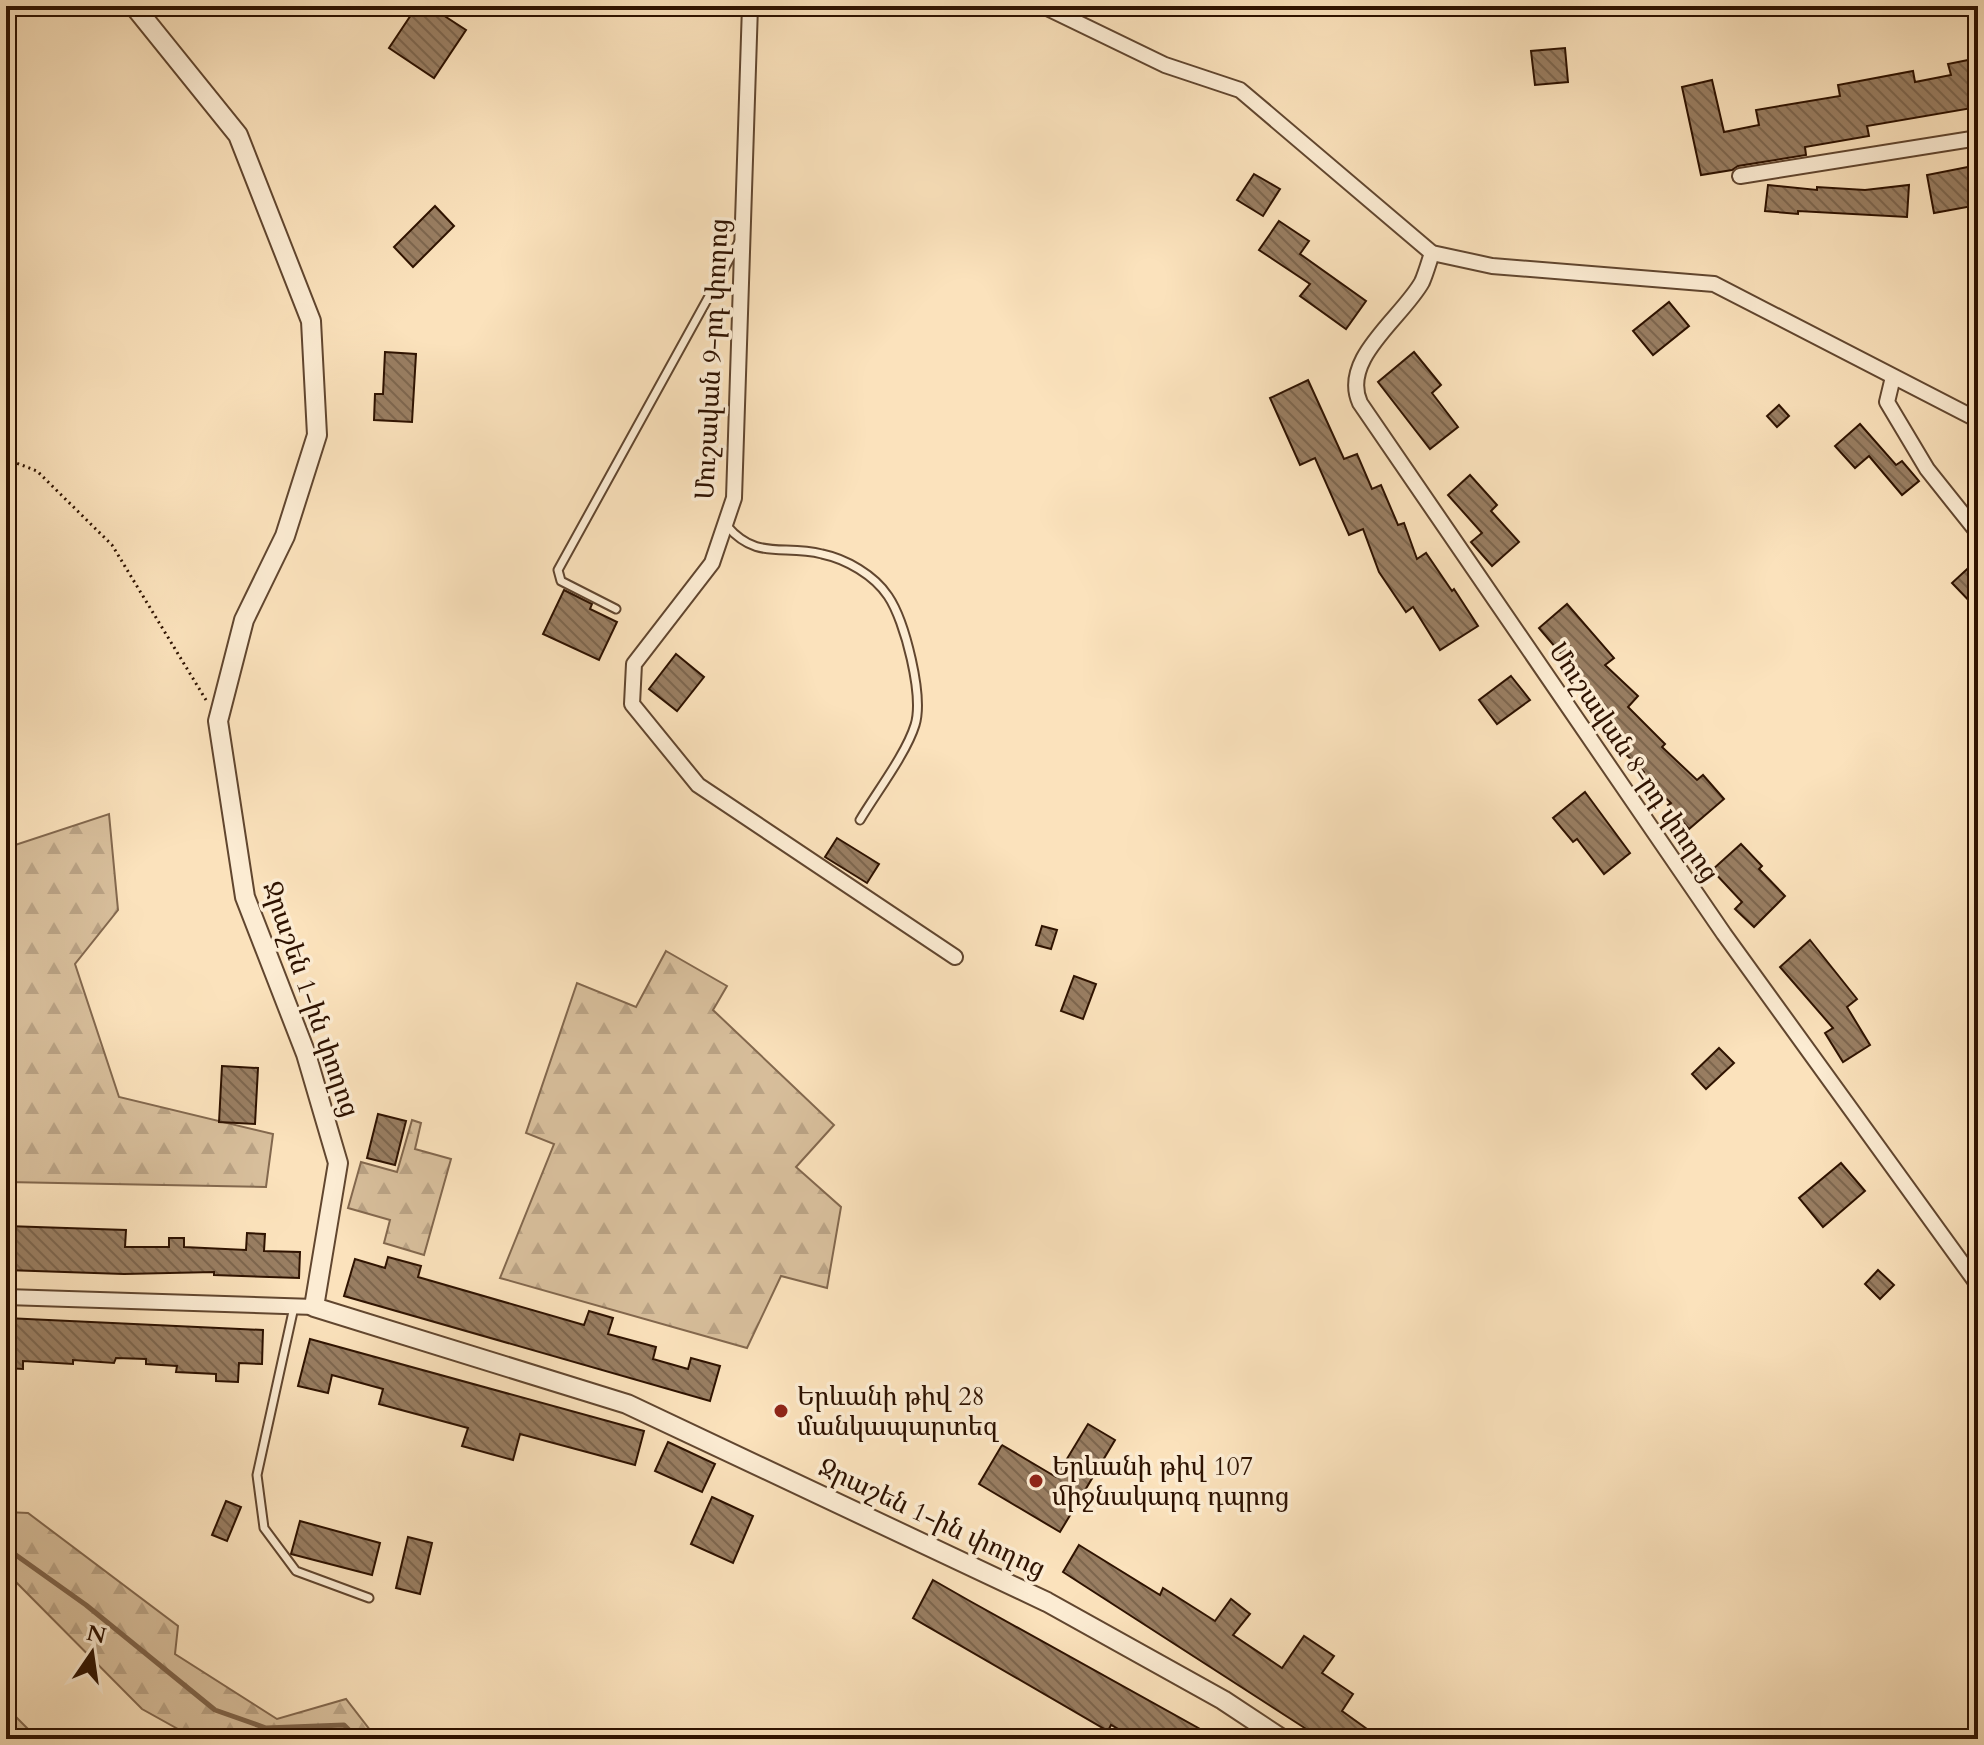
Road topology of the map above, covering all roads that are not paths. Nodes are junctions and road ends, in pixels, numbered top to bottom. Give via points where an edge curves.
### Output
1 (134, 6) edge
2 (750, 6) edge
3 (1043, 6) edge
4 (1978, 138) edge
5 (1740, 176) dead end
6 (743, 235) junction
7 (1432, 253) junction
8 (1893, 377) junction
9 (1978, 420) edge
10 (725, 524) junction
11 (1978, 533) edge
12 (616, 609) dead end
13 (860, 820) dead end
14 (955, 957) dead end
15 (1978, 1285) edge
16 (6, 1297) edge
17 (294, 1307) junction
18 (314, 1307) junction
19 (369, 1598) dead end
20 (1282, 1739) edge

1 - 18 street, Ջրաշեն 1-ին փողոց via 238,135 311,321 317,435 285,536 244,620 218,721 245,897 306,1054 338,1163
2 - 6 street, Մուշավան 9-րդ փողոց
3 - 7 street via 1165,65 1240,90
4 - 5 street
6 - 10 street, Մուշավան 9-րդ փողոց via 734,498
6 - 12 lane via 558,570 561,581
7 - 8 street via 1492,266 1714,284
7 - 15 street, Մուշավան 8-րդ փողոց via 1422,282 1360,362 1354,390 1360,403 1724,934
8 - 9 street
8 - 11 street via 1887,402 1927,469
10 - 13 lane via 754,547 822,554 845,562 871,577 888,596 917,681 916,723
10 - 14 street, Մուշավան 9-րդ փողոց via 712,563 634,664 632,704 698,785
16 - 17 street, Ջրաշեն 1-ին փողոց
17 - 18 street, Ջրաշեն 1-ին փողոց
17 - 19 lane via 257,1475 264,1528 296,1571
18 - 20 street, Ջրաշեն 1-ին փողոց via 627,1404 1047,1602

